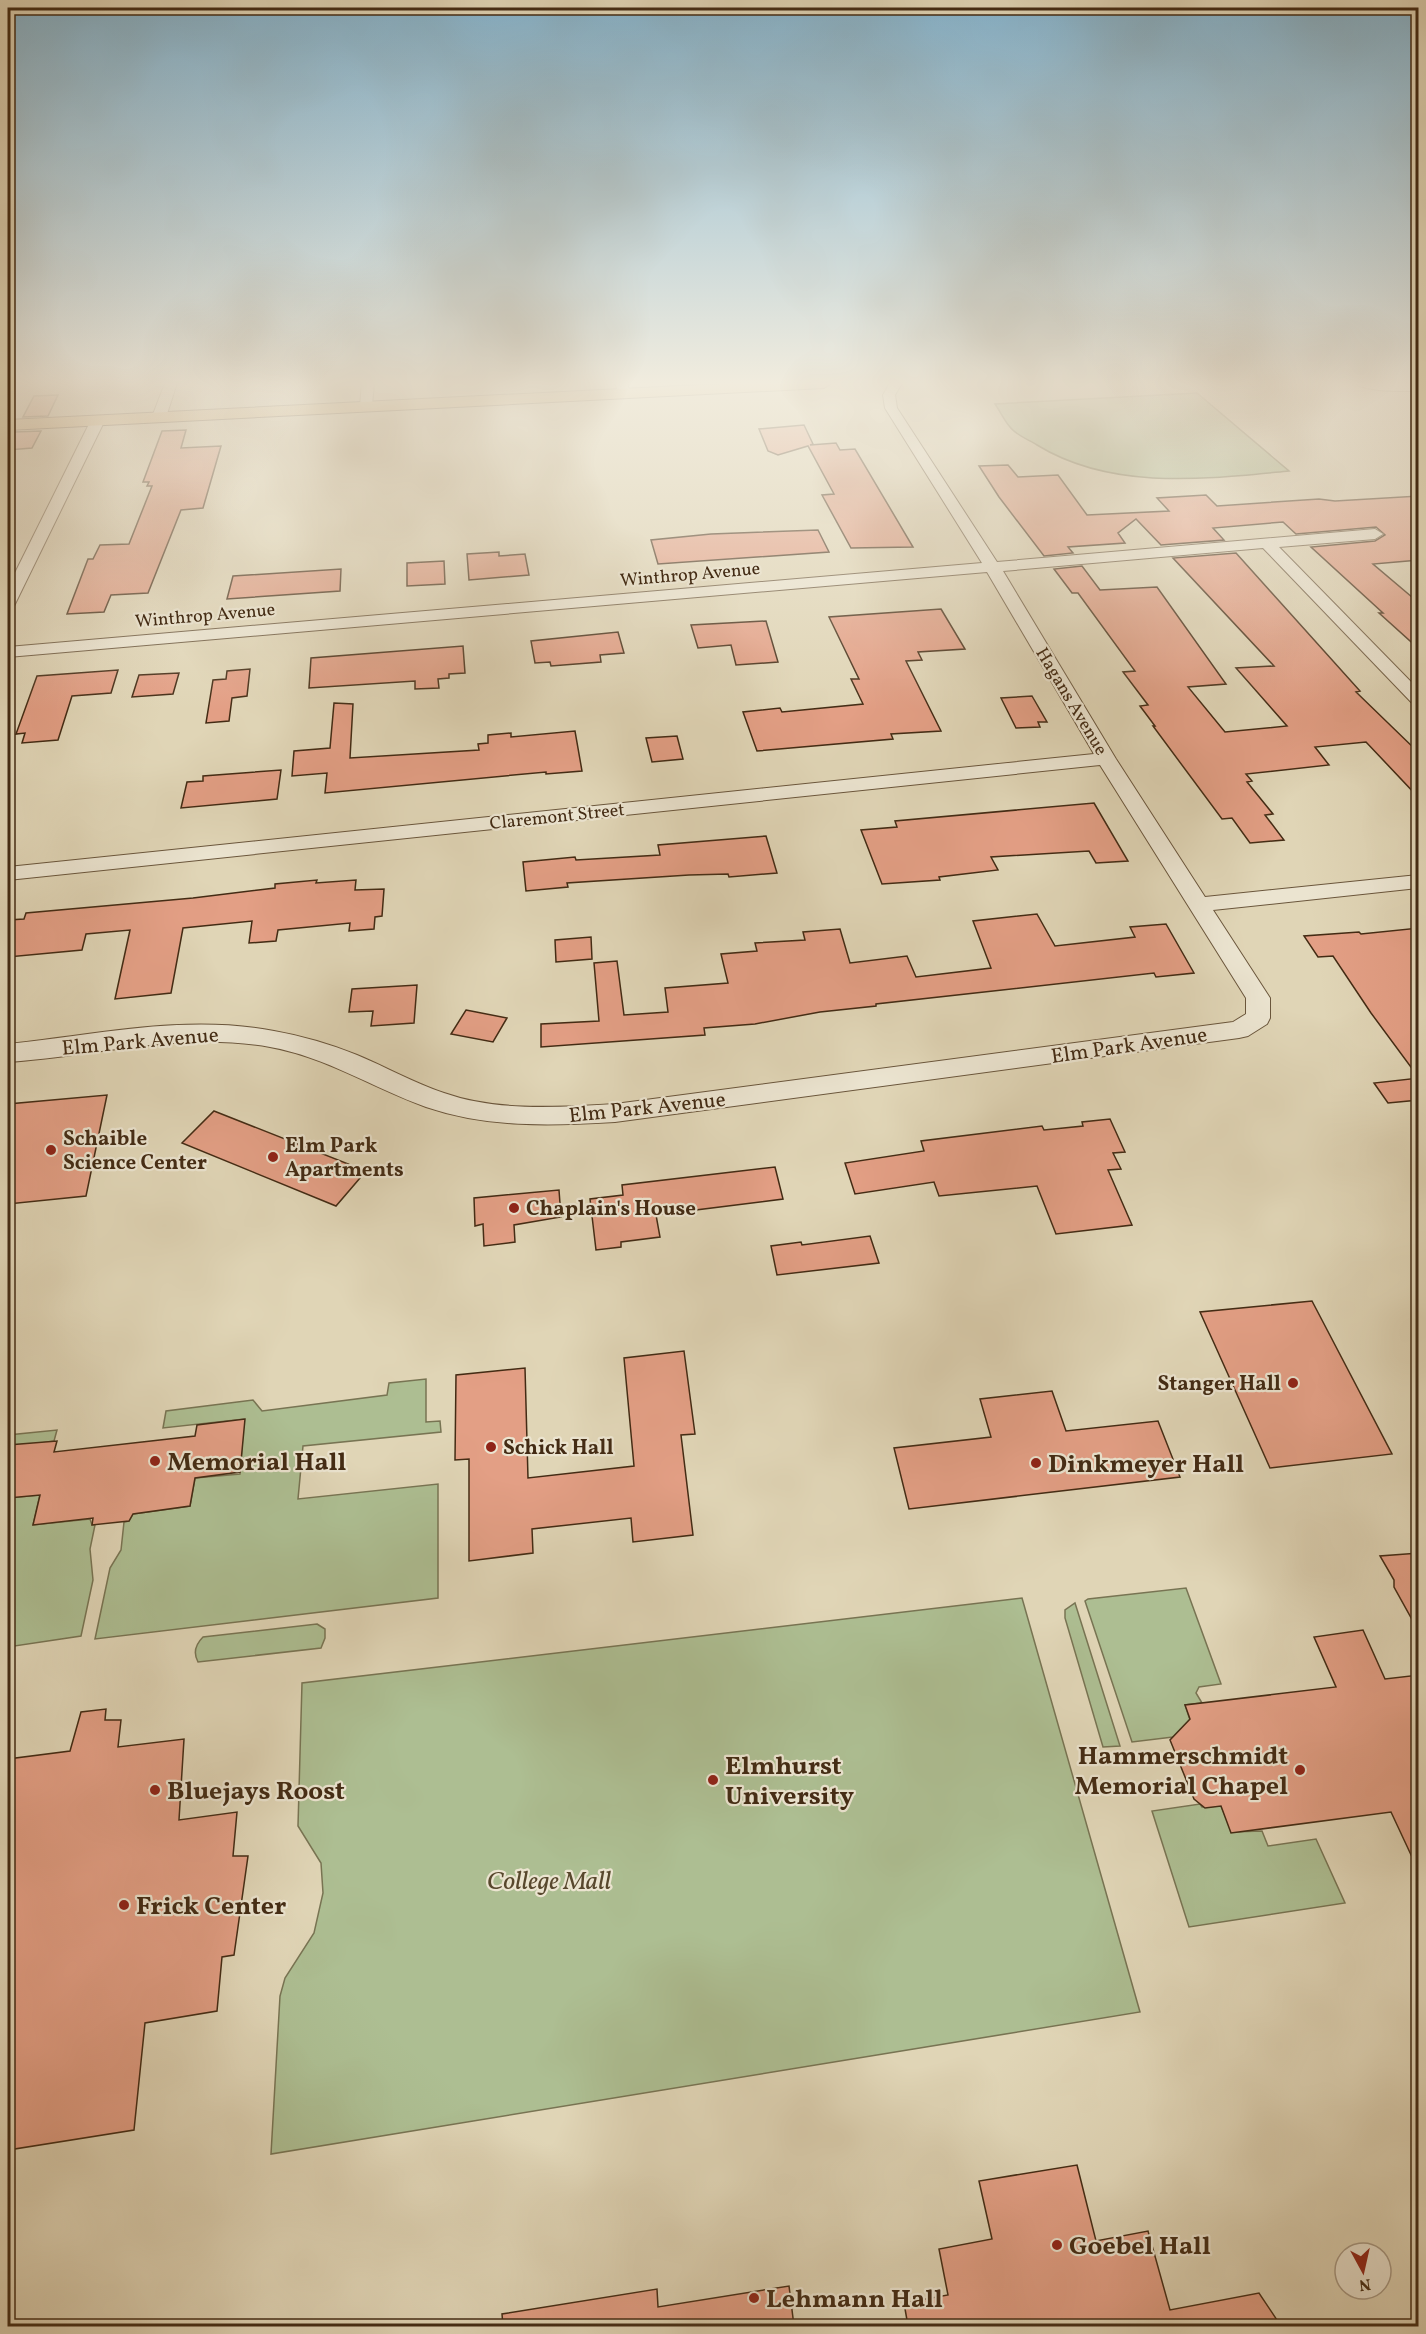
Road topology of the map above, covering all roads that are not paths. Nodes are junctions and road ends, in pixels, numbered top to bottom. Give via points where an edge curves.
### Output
1 (62, 492) edge
2 (944, 492) edge
3 (1375, 534) dead end
4 (1267, 544) junction
5 (993, 568) junction
6 (8, 602) edge
7 (8, 652) edge
8 (1419, 699) edge
9 (1106, 759) junction
10 (8, 874) edge
11 (1419, 881) edge
12 (1199, 905) junction
13 (1258, 1018) joint
14 (8, 1053) edge

1 - 6 street
2 - 5 street, Hagans Avenue
3 - 4 street, Winthrop Avenue
4 - 5 street, Winthrop Avenue
4 - 8 street
5 - 7 street, Winthrop Avenue
5 - 9 street, Hagans Avenue
9 - 10 street, Claremont Street
9 - 12 street, Hagans Avenue
11 - 12 street
12 - 13 street, Hagans Avenue via 1258,998
13 - 14 street, Elm Park Avenue via 1239,1030 626,1112 569,1116 490,1113 464,1108 409,1090 325,1052 237,1034 171,1034

